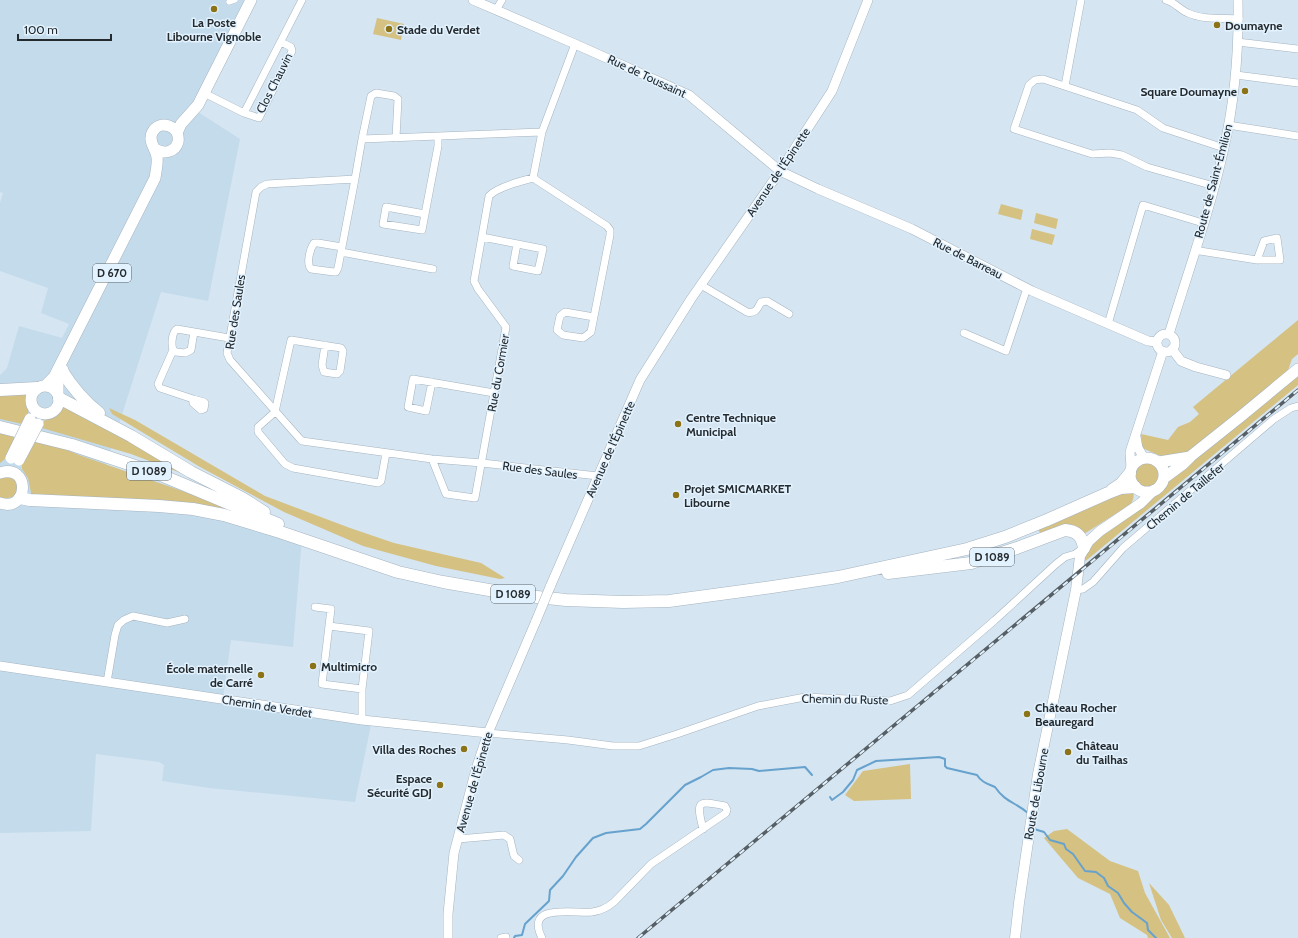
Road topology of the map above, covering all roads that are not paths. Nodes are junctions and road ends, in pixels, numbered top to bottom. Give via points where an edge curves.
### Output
1 (245, 0) edge
2 (251, 0) edge
3 (302, 0) edge
4 (473, 0) edge
5 (502, 0) edge
6 (868, 0) edge
7 (1080, 0) edge
8 (1166, 0) edge
9 (1238, 0) edge
10 (496, 10) junction
11 (1238, 19) junction
12 (281, 42) junction
13 (1237, 42) junction
14 (575, 44) junction
15 (1298, 49) edge
16 (1236, 75) junction
17 (1298, 83) edge
18 (1065, 86) junction
19 (204, 93) junction
20 (244, 113) junction
21 (1228, 125) junction
22 (168, 126) junction
23 (542, 132) junction
24 (177, 133) junction
25 (1298, 136) edge
26 (438, 137) junction
27 (396, 138) junction
28 (362, 139) junction
29 (1224, 148) junction
30 (155, 149) junction
31 (167, 152) junction
32 (780, 171) junction
33 (533, 178) junction
34 (355, 179) junction
35 (1214, 186) junction
36 (424, 214) junction
37 (1203, 223) junction
38 (482, 237) junction
39 (517, 244) junction
40 (1196, 247) junction
41 (341, 249) junction
42 (1257, 260) dead end
43 (432, 269) dead end
44 (701, 285) junction
45 (1028, 288) junction
46 (789, 314) dead end
47 (594, 317) junction
48 (1108, 324) junction
49 (194, 332) junction
50 (964, 333) dead end
51 (1169, 334) junction
52 (229, 338) junction
53 (1157, 342) junction
54 (325, 345) dead end
55 (173, 350) junction
56 (1168, 350) junction
57 (1298, 369) edge
58 (62, 371) junction
59 (1226, 375) dead end
60 (432, 382) junction
61 (41, 387) junction
62 (0, 390) edge
63 (494, 393) junction
64 (58, 396) junction
65 (193, 399) dead end
66 (1298, 406) edge
67 (275, 412) junction
68 (36, 417) junction
69 (0, 427) edge
70 (131, 436) junction
71 (1136, 436) junction
72 (386, 453) junction
73 (1191, 456) junction
74 (1144, 458) junction
75 (15, 459) junction
76 (432, 459) junction
77 (1159, 462) junction
78 (482, 463) junction
79 (1131, 471) junction
80 (1, 472) edge
81 (16, 474) junction
82 (598, 476) junction
83 (1164, 478) junction
84 (1137, 488) junction
85 (1154, 490) junction
86 (1108, 493) junction
87 (20, 498) junction
88 (1, 505) edge
89 (1134, 506) junction
90 (293, 531) junction
91 (1084, 548) junction
92 (361, 558) junction
93 (838, 577) junction
94 (1076, 590) junction
95 (316, 607) dead end
96 (185, 619) dead end
97 (329, 626) junction
98 (0, 666) edge
99 (107, 682) junction
100 (362, 690) junction
101 (362, 720) junction
102 (488, 733) junction
103 (703, 829) dead end
104 (458, 839) junction
105 (519, 860) dead end
106 (448, 938) edge
107 (542, 938) edge
108 (1015, 938) edge

1 - 22 main road via 189,108
2 - 19 main road
3 - 12 street, Clos Chauvin
4 - 10 street, Rue de Toussaint
5 - 10 street
6 - 32 street, Avenue de l'Épinette via 832,91
7 - 18 street
8 - 11 street via 1188,13 1199,16
9 - 11 street, Route de Saint-Émilion
10 - 14 street, Rue de Toussaint
11 - 13 street, Route de Saint-Émilion
12 - 20 street, Clos Chauvin
12 - 20 street, Clos Chauvin via 292,51 259,118
13 - 15 street
13 - 16 street, Route de Saint-Émilion
14 - 23 street
14 - 32 street, Rue de Toussaint via 689,95
16 - 17 street
16 - 21 street, Route de Saint-Émilion
18 - 29 street via 1137,110 1163,128
18 - 35 street via 1043,79 1035,80 1029,85 1014,129 1092,154 1122,155 1147,167
19 - 20 street, Clos Chauvin
19 - 24 main road
21 - 25 street
21 - 29 street, Route de Saint-Émilion
22 - 24 main road
22 - 30 main road via 157,127 152,133 151,141
23 - 26 street
23 - 33 street
24 - 31 main road via 176,145
26 - 27 street
26 - 36 street
27 - 28 street
27 - 28 street via 398,99 376,93 370,96
28 - 34 street
29 - 35 street, Route de Saint-Émilion
30 - 31 main road
30 - 61 main road, D 670 via 158,158 155,178 54,377
31 - 58 main road, D 670 via 161,177
32 - 44 street, Avenue de l'Épinette
32 - 45 street, Rue de Barreau via 912,228
33 - 38 street, Rue du Cormier via 493,192 489,196
33 - 47 street via 610,230
34 - 41 street
34 - 52 street, Rue des Saules via 266,184 256,192
35 - 37 street, Route de Saint-Émilion
36 - 36 street via 386,207 383,224 422,230
37 - 40 street, Route de Saint-Émilion
37 - 48 street via 1143,206
38 - 39 street
38 - 63 street, Rue du Cormier via 474,281 506,327
39 - 39 street via 513,266 538,271 543,249
40 - 42 street via 1200,251
40 - 51 street, Route de Saint-Émilion
41 - 41 street via 336,272 309,267 311,247 314,243
41 - 43 street
44 - 46 street via 747,312 756,311 761,302 767,301
44 - 82 street, Avenue de l'Épinette via 640,380
45 - 48 street, Rue de Barreau
45 - 50 street via 1006,351
47 - 47 street via 565,312 560,316 557,330 563,335 583,338 591,332
48 - 53 street, Rue de Barreau via 1148,341
49 - 52 street
49 - 55 street via 191,350 186,353
49 - 55 street via 175,329
51 - 53 street via 1161,335
51 - 56 street via 1175,342
52 - 67 street, Rue des Saules via 227,353 230,360
53 - 56 street via 1159,348
54 - 67 street via 291,340
55 - 65 street via 158,384 160,388
56 - 59 street via 1181,361
56 - 71 street
57 - 73 main road
58 - 64 main road, D 670 via 58,380
58 - 70 highway via 90,406
60 - 60 street via 413,379 408,407 426,411
60 - 63 street
61 - 62 highway
61 - 64 main road via 53,388
61 - 68 main road via 31,396
63 - 78 street, Rue du Cormier
64 - 68 main road via 59,403 55,410
64 - 70 highway
66 - 94 street, Chemin de Taillefer via 1274,419 1129,543 1093,582 1083,589
67 - 72 street, Rue des Saules via 300,440
67 - 72 street via 258,427 258,432 285,464 293,468 378,483 381,481
68 - 75 main road, bridge
69 - 90 highway, D 1089 via 72,445 156,473
70 - 90 highway via 191,472 242,498
71 - 74 street via 1138,448
71 - 79 street via 1130,452
72 - 76 street, Rue des Saules
73 - 77 main road
73 - 83 main road
74 - 77 main road
74 - 79 main road via 1134,464
75 - 80 main road
75 - 81 main road
76 - 78 street, Rue des Saules
76 - 78 street via 446,494 475,498
77 - 83 main road
78 - 82 street, Rue des Saules
79 - 84 main road via 1130,478
79 - 86 highway, D 1089 via 1121,484
80 - 81 main road
81 - 87 main road via 23,488
82 - 102 street, Avenue de l'Épinette, bridge
83 - 85 main road
84 - 85 main road via 1144,491
84 - 86 highway, D 1089 via 1121,488
84 - 89 main road via 1138,500
85 - 89 main road via 1141,503
86 - 93 highway, D 1089 via 1005,537 967,550
87 - 88 main road
87 - 92 highway via 193,509 280,532
89 - 91 main road via 1100,531
90 - 92 highway, D 1089
91 - 93 highway, D 1089 via 1080,537 1073,531 1065,530 971,563
91 - 94 main road via 1080,556
91 - 102 street, Chemin du Ruste via 1056,564 908,695 890,701 805,697 758,706 638,746 612,746
92 - 93 highway, D 1089 via 398,572 443,582 518,595 566,600 669,601
94 - 108 main road, Route de Libourne via 1038,774
95 - 97 street via 331,609
96 - 99 street via 167,623 133,616 124,620 118,625 115,635
97 - 100 street via 322,684
97 - 100 street via 369,631
98 - 99 street, Chemin de Verdet
99 - 101 street, Chemin de Verdet
100 - 101 street
101 - 102 street, Chemin de Verdet
102 - 104 street, Avenue de l'Épinette
103 - 107 street via 651,864 608,907 592,912 556,912 543,916 538,924
104 - 105 street via 504,835 510,840 514,856
104 - 106 street, Avenue de l'Épinette via 449,894

